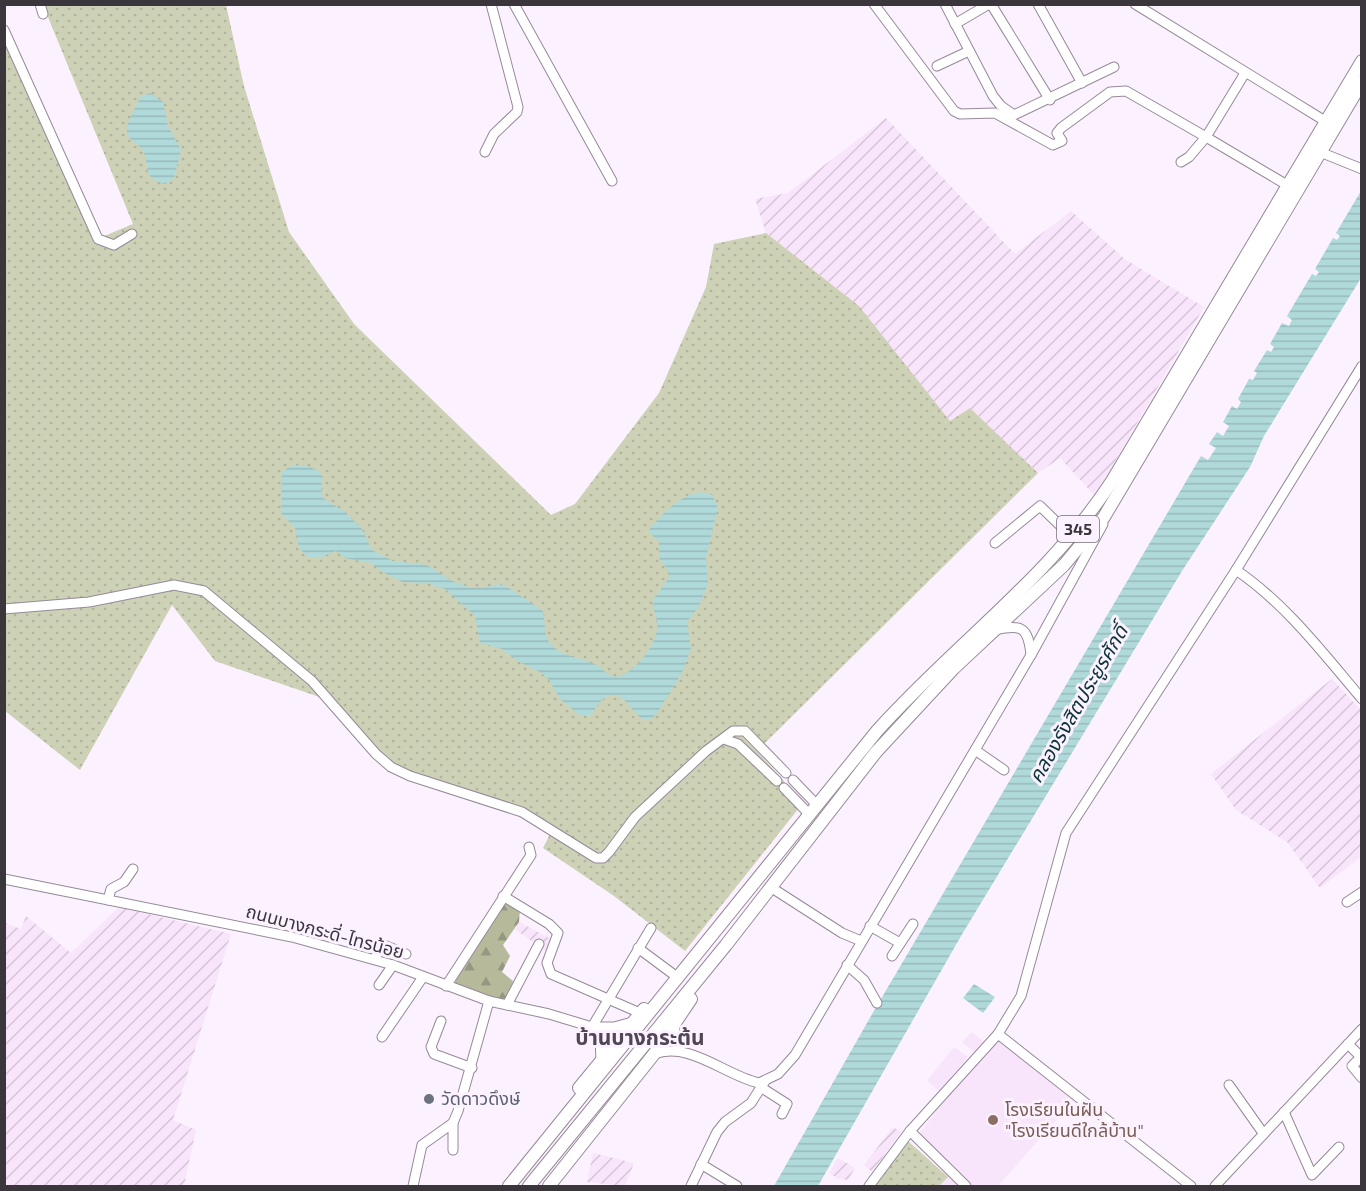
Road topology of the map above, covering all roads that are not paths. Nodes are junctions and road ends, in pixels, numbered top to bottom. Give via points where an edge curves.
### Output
1 (39, 4) edge
2 (491, 4) edge
3 (513, 4) edge
4 (874, 4) edge
5 (945, 4) edge
6 (990, 4) edge
7 (1038, 4) edge
8 (1135, 4) edge
9 (43, 14) dead end
10 (956, 24) junction
11 (4, 30) edge
12 (969, 51) junction
13 (1362, 61) edge
14 (937, 66) dead end
15 (1114, 67) dead end
16 (1245, 73) junction
17 (1362, 82) edge
18 (1082, 83) junction
19 (1050, 100) junction
20 (1325, 121) junction
21 (1206, 137) junction
22 (485, 152) dead end
23 (1320, 152) junction
24 (1181, 162) dead end
25 (1362, 169) edge
26 (612, 181) dead end
27 (1287, 185) junction
28 (132, 234) dead end
29 (1362, 366) edge
30 (1117, 499) junction
31 (1072, 537) junction
32 (995, 543) dead end
33 (1236, 570) junction
34 (4, 609) edge
35 (995, 630) junction
36 (1031, 655) junction
37 (1362, 699) edge
38 (724, 739) junction
39 (975, 750) junction
40 (1004, 770) dead end
41 (813, 809) junction
42 (529, 847) dead end
43 (133, 869) dead end
44 (4, 879) edge
45 (772, 888) junction
46 (1362, 892) edge
47 (503, 896) junction
48 (108, 900) junction
49 (1347, 902) dead end
50 (913, 924) dead end
51 (870, 926) junction
52 (651, 928) dead end
53 (713, 936) junction
54 (861, 941) junction
55 (900, 943) junction
56 (539, 944) dead end
57 (726, 945) junction
58 (638, 948) junction
59 (406, 954) dead end
60 (892, 957) dead end
61 (374, 959) junction
62 (393, 965) junction
63 (847, 965) junction
64 (673, 974) junction
65 (423, 977) junction
66 (380, 985) dead end
67 (446, 986) junction
68 (607, 998) junction
69 (489, 1001) junction
70 (877, 1003) dead end
71 (507, 1005) junction
72 (636, 1017) junction
73 (679, 1017) junction
74 (441, 1021) dead end
75 (592, 1027) junction
76 (1362, 1029) edge
77 (998, 1034) junction
78 (382, 1037) dead end
79 (1348, 1044) junction
80 (681, 1051) junction
81 (654, 1054) junction
82 (601, 1060) junction
83 (471, 1068) junction
84 (1362, 1078) edge
85 (764, 1084) junction
86 (1229, 1084) dead end
87 (1284, 1112) junction
88 (782, 1114) dead end
89 (453, 1124) junction
90 (910, 1131) junction
91 (1263, 1133) junction
92 (1340, 1147) dead end
93 (453, 1150) dead end
94 (701, 1164) junction
95 (1186, 1185) edge
96 (413, 1186) edge
97 (498, 1186) edge
98 (509, 1186) edge
99 (529, 1186) edge
100 (549, 1186) edge
101 (692, 1186) edge
102 (737, 1186) edge
103 (869, 1186) edge
104 (966, 1186) edge
105 (1215, 1186) edge

1 - 9 street
2 - 22 street via 518,107 494,134
3 - 26 street
4 - 21 street via 960,114 995,113 1053,145 1062,141 1057,133 1061,128 1118,90
5 - 10 street
6 - 10 street
6 - 19 street
7 - 18 street
8 - 16 street
10 - 12 street
11 - 28 street via 98,239 114,245
12 - 14 street
12 - 19 street via 993,96 1007,112 1020,115
13 - 20 main road, 345
15 - 18 street
16 - 20 street
16 - 21 street
17 - 23 main road, 345
18 - 19 street
20 - 27 main road, 345
21 - 24 street
21 - 27 street
23 - 25 street
23 - 30 main road, 345
27 - 31 main road, 345 via 1112,481
29 - 33 street
30 - 35 main road, 345 via 1064,565
30 - 36 street
31 - 32 street via 1040,506
31 - 41 main road, 345 via 918,687
33 - 37 street via 1279,605
33 - 77 street via 1066,833 1021,996
34 - 38 street via 89,602 174,585 204,591 312,681 391,767 522,812 596,858 603,858 643,809
35 - 36 street via 1020,627 1027,634
35 - 45 main road, 345 via 883,744
36 - 39 street
38 - 41 street via 738,744
38 - 41 street via 733,731 745,731 789,776
39 - 40 street
39 - 51 street
41 - 53 main road, 345
42 - 47 street via 531,855
43 - 48 street via 124,882 111,889
44 - 48 street, ถนนบางกระดี่-ไทรน้อย
45 - 54 street
45 - 57 main road, 345
46 - 49 street
47 - 67 street
47 - 68 street via 558,933 547,963 551,974
48 - 61 street, ถนนบางกระดี่-ไทรน้อย via 292,937
50 - 55 street
51 - 54 street
51 - 55 street
52 - 58 street
53 - 64 main road
53 - 98 main road, 345
54 - 63 street
55 - 60 street
56 - 71 street
57 - 73 main road
57 - 99 main road, 345
58 - 64 street
58 - 68 street
59 - 61 street via 388,945 380,948
61 - 62 street, ถนนบางกระดี่-ไทรน้อย
62 - 65 street, ถนนบางกระดี่-ไทรน้อย
62 - 66 street
63 - 70 street via 864,980
63 - 85 street via 795,1055
64 - 72 main road
65 - 67 street, ถนนบางกระดี่-ไทรน้อย
65 - 78 street
67 - 69 street, ถนนบางกระดี่-ไทรน้อย
68 - 72 street
68 - 75 street
69 - 71 street, ถนนบางกระดี่-ไทรน้อย
69 - 83 street
71 - 75 street, ถนนบางกระดี่-ไทรน้อย
72 - 75 street, ถนนบางกระดี่-ไทรน้อย via 614,1027
72 - 82 main road
73 - 80 street via 674,1037
73 - 81 main road
74 - 83 street via 431,1047 434,1054
75 - 82 street via 600,1039
76 - 79 street
77 - 90 street
77 - 95 street
79 - 84 street via 1361,1057 1352,1066
79 - 87 street
80 - 81 street
80 - 85 street
81 - 100 main road
82 - 97 main road
83 - 89 street
85 - 88 street via 787,1104
85 - 94 street via 751,1103 721,1127
86 - 91 street
87 - 91 street
87 - 92 street via 1312,1174
89 - 93 street
89 - 96 street via 422,1145
90 - 103 street
90 - 104 street
91 - 105 street
94 - 101 street
94 - 102 street

